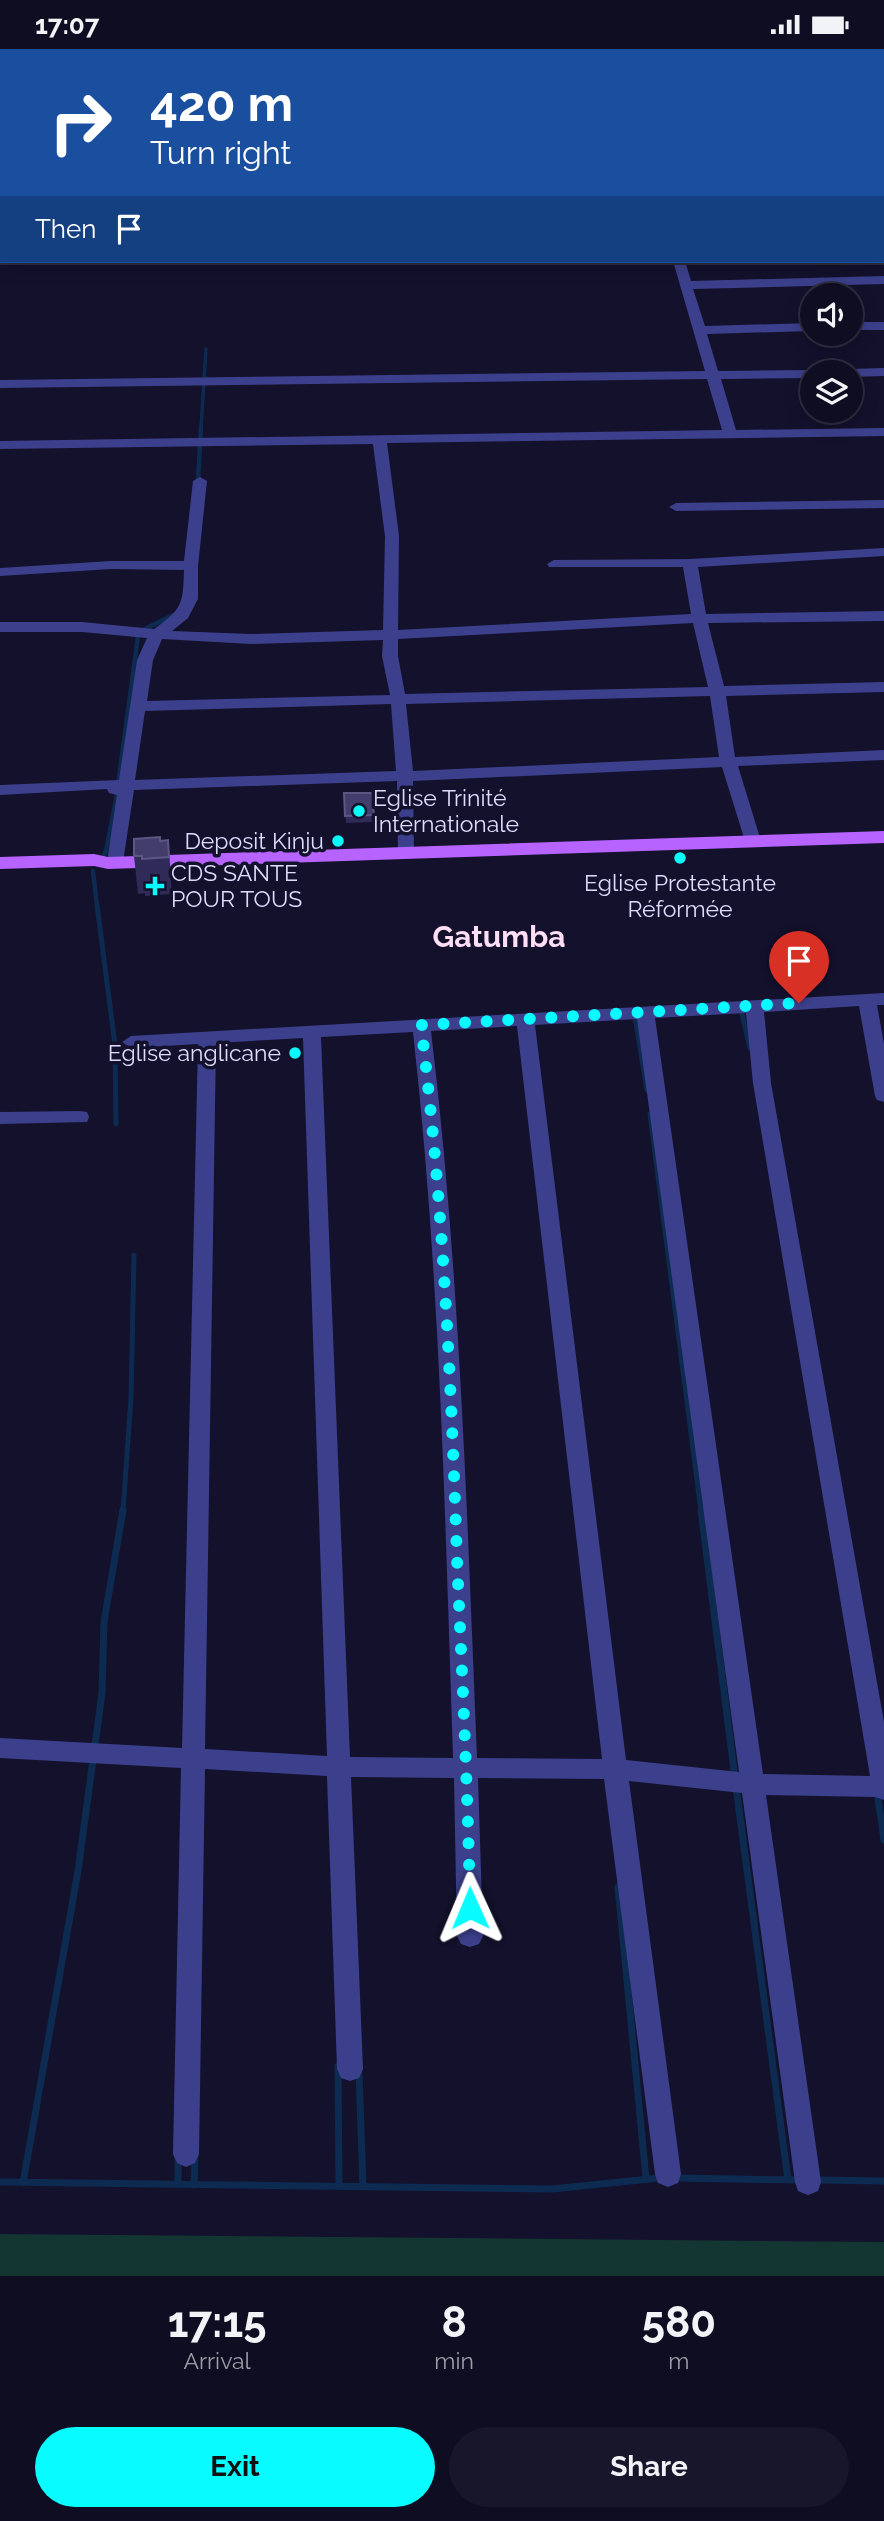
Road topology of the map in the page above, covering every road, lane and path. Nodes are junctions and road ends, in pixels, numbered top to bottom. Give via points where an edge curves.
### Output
1 (680, 263) edge
2 (884, 280) edge
3 (685, 285) junction
4 (884, 325) edge
5 (863, 326) edge
6 (800, 327) edge
7 (701, 330) junction
8 (884, 372) edge
9 (863, 373) edge
10 (800, 374) edge
11 (711, 375) junction
12 (0, 384) edge
13 (884, 432) edge
14 (730, 433) junction
15 (379, 438) junction
16 (0, 445) edge
17 (200, 481) dead end
18 (884, 505) edge
19 (676, 507) dead end
20 (884, 552) edge
21 (554, 563) dead end
22 (690, 563) junction
23 (187, 566) junction
24 (0, 572) edge
25 (884, 616) edge
26 (699, 619) junction
27 (0, 627) edge
28 (145, 633) junction
29 (392, 635) junction
30 (884, 687) edge
31 (717, 690) junction
32 (398, 698) junction
33 (138, 706) junction
34 (884, 755) edge
35 (728, 761) junction
36 (405, 776) junction
37 (122, 788) junction
38 (0, 790) edge
39 (884, 837) edge
40 (753, 841) junction
41 (406, 852) junction
42 (115, 862) junction
43 (0, 863) edge
44 (875, 999) edge
45 (754, 1006) junction
46 (645, 1012) junction
47 (525, 1019) junction
48 (421, 1025) junction
49 (312, 1033) junction
50 (206, 1038) junction
51 (131, 1042) dead end
52 (884, 1096) edge
53 (80, 1117) dead end
54 (0, 1118) edge
55 (0, 1748) edge
56 (193, 1758) junction
57 (340, 1767) junction
58 (467, 1769) junction
59 (615, 1769) junction
60 (752, 1784) junction
61 (884, 1788) edge
62 (470, 1936) dead end
63 (350, 2069) dead end
64 (186, 2154) dead end
65 (668, 2174) dead end
66 (808, 2182) dead end

1 - 3 street
2 - 3 street
3 - 7 street
4 - 5 street
6 - 7 street
7 - 11 street
8 - 9 street
10 - 11 street
11 - 12 street
11 - 14 street
13 - 14 street
14 - 15 street
15 - 16 street
15 - 29 street via 392,536
17 - 23 street
18 - 19 street
20 - 22 street
21 - 22 street
22 - 26 street
23 - 24 street
23 - 28 street via 191,599 183,615
25 - 26 street
26 - 29 street
26 - 31 street
27 - 28 street
28 - 29 street via 251,639
28 - 33 street
29 - 32 street via 390,656
30 - 31 street
31 - 32 street
31 - 35 street
32 - 33 street
32 - 36 street
33 - 37 street
34 - 35 street
35 - 36 street
35 - 40 street
36 - 37 street
36 - 41 street
37 - 38 street via 114,784
37 - 42 street
39 - 40 main road
40 - 41 main road
41 - 42 main road
42 - 43 main road
44 - 45 street
44 - 52 street
45 - 46 street
45 - 61 street via 762,1083
46 - 47 street
46 - 60 street
47 - 48 street
47 - 59 street
48 - 49 street
48 - 58 street via 434,1125 447,1328
49 - 50 street
49 - 57 street
50 - 51 street
50 - 56 street
53 - 54 street
55 - 56 street
56 - 57 street
56 - 64 street
57 - 58 street
57 - 63 street
58 - 59 street
58 - 62 street
59 - 60 street
59 - 65 street
60 - 61 street
60 - 66 street

